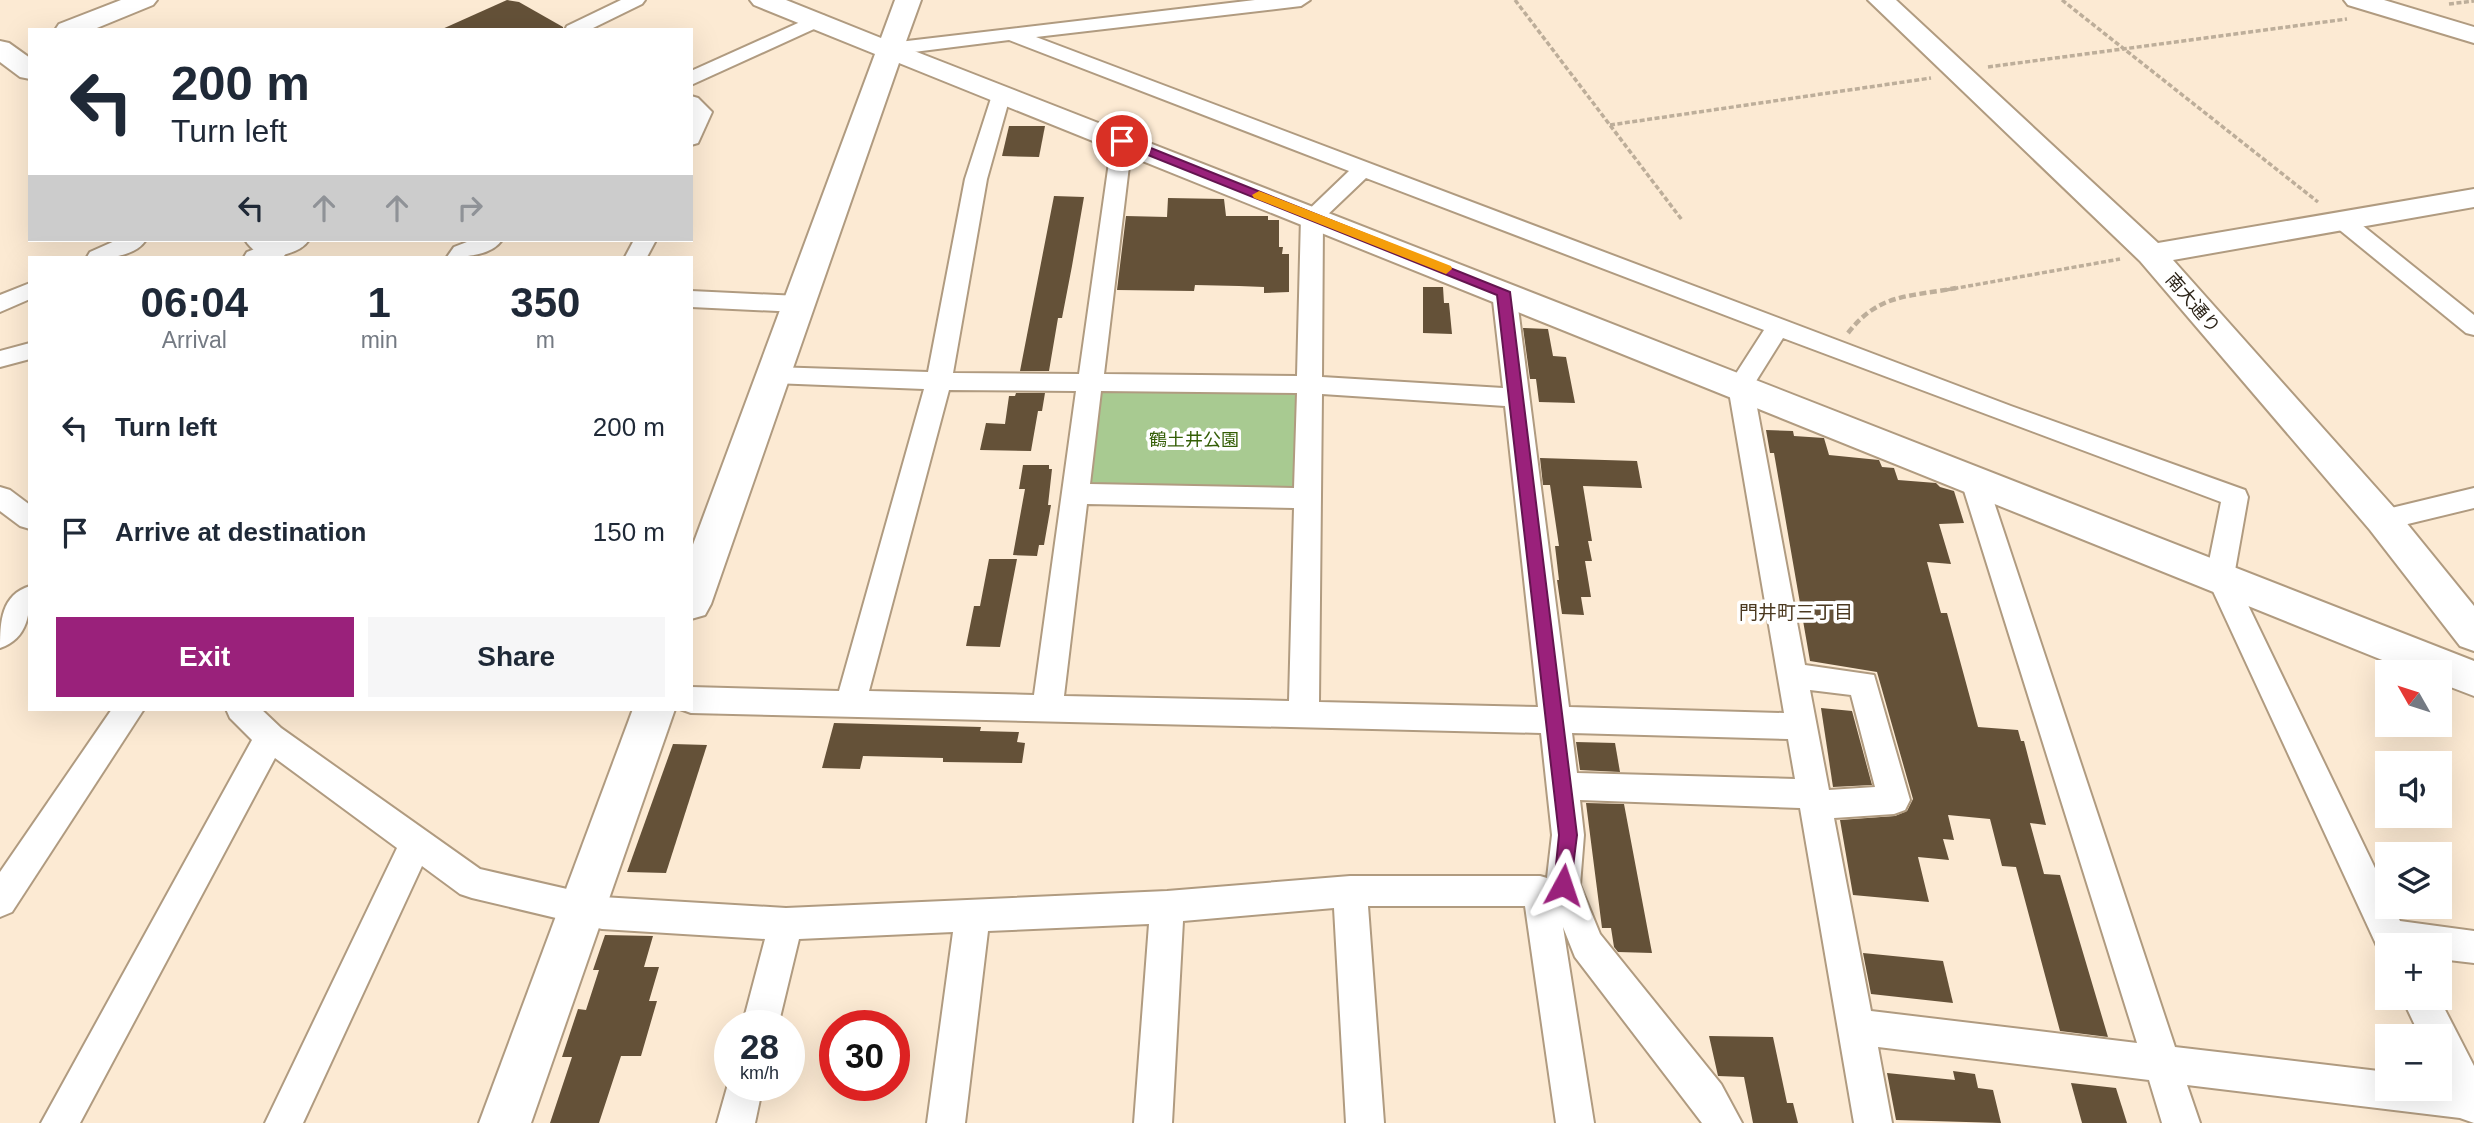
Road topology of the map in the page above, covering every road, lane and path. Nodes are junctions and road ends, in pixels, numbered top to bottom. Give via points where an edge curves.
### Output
1 (144, 0) edge
2 (636, 0) edge
3 (763, 0) edge
4 (908, 0) edge
5 (1301, 0) edge
6 (1515, 0) edge
7 (1881, 0) edge
8 (1901, 0) edge
9 (2062, 0) edge
10 (2357, 0) edge
11 (2398, 12) junction
12 (818, 20) junction
13 (73, 28) edge
14 (579, 28) edge
15 (2474, 35) edge
16 (1015, 36) junction
17 (890, 49) junction
18 (2124, 49) junction
19 (9, 51) edge
20 (28, 69) edge
21 (1968, 71) junction
22 (693, 78) edge
23 (1001, 93) junction
24 (693, 104) edge
25 (1610, 125) junction
26 (693, 134) edge
27 (1122, 141) junction
28 (1364, 168) junction
29 (2474, 198) edge
30 (1312, 216) junction
31 (1682, 220) dead end
32 (2344, 222) junction
33 (131, 242) edge
34 (484, 242) edge
35 (457, 250) edge
36 (2162, 252) junction
37 (101, 256) edge
38 (28, 291) edge
39 (1504, 292) junction
40 (3, 299) edge
41 (693, 299) edge
42 (799, 304) junction
43 (1779, 326) junction
44 (2474, 327) edge
45 (1836, 347) junction
46 (28, 352) edge
47 (0, 359) edge
48 (774, 375) junction
49 (939, 381) junction
50 (1091, 381) junction
51 (1310, 385) junction
52 (1740, 386) junction
53 (1517, 398) junction
54 (1973, 478) junction
55 (1076, 494) junction
56 (0, 497) edge
57 (1308, 498) junction
58 (2474, 498) edge
59 (2394, 517) junction
60 (28, 518) edge
61 (2220, 576) junction
62 (693, 598) edge
63 (28, 600) edge
64 (2474, 600) edge
65 (2474, 635) edge
66 (0, 636) edge
67 (1793, 676) junction
68 (2474, 678) edge
69 (693, 700) edge
70 (850, 704) junction
71 (1047, 708) junction
72 (128, 711) edge
73 (243, 711) edge
74 (653, 711) edge
75 (1304, 714) junction
76 (1555, 720) junction
77 (1802, 726) junction
78 (270, 737) junction
79 (1563, 786) junction
80 (1815, 799) junction
81 (417, 841) junction
82 (1552, 888) junction
83 (1350, 891) junction
84 (0, 901) edge
85 (1167, 907) junction
86 (582, 910) junction
87 (973, 914) junction
88 (786, 924) junction
89 (2388, 933) edge
90 (2452, 945) edge
91 (2474, 947) edge
92 (764, 1010) edge
93 (1856, 1027) junction
94 (2452, 1061) edge
95 (2162, 1064) junction
96 (741, 1101) edge
97 (2473, 1102) edge
98 (60, 1123) edge
99 (284, 1123) edge
100 (505, 1123) edge
101 (736, 1123) edge
102 (946, 1123) edge
103 (1153, 1123) edge
104 (1365, 1123) edge
105 (1575, 1123) edge
106 (1723, 1123) edge
107 (1873, 1123) edge
108 (2181, 1123) edge

1 - 13 street
2 - 14 street
3 - 12 street
4 - 17 street
5 - 16 street
6 - 25 path
7 - 21 street, 南大通り
8 - 21 street, 南大通り
9 - 18 path
10 - 11 street
11 - 15 street
11 - 18 path
12 - 17 street
12 - 22 street
16 - 17 street
16 - 28 street
17 - 23 street
17 - 42 street
18 - 21 path
18 - 32 path
19 - 20 street
21 - 25 path
21 - 36 street, 南大通り
23 - 27 street
23 - 49 street via 976,179
24 - 26 street via 702,112
25 - 31 path
27 - 30 street
27 - 50 street
28 - 30 street
28 - 43 street
29 - 32 street
30 - 39 street
30 - 51 street
32 - 36 street
32 - 44 street
33 - 37 street
34 - 35 street
36 - 45 path via 1884,301 1863,314
36 - 59 street, 南大通り
38 - 40 street
39 - 52 street
39 - 53 street
41 - 42 street
42 - 48 street
43 - 45 street
43 - 52 street
45 - 61 street via 2235,497
46 - 47 street
48 - 49 street
48 - 62 street
49 - 50 street
49 - 70 street
50 - 51 street
50 - 55 street
51 - 53 street
51 - 57 street
52 - 54 street
52 - 67 street
53 - 76 street
54 - 61 street
54 - 95 street
55 - 57 street
55 - 71 street
56 - 60 street
57 - 75 street
58 - 59 street
59 - 64 street, 南大通り
59 - 65 street, 南大通り
61 - 68 street
61 - 89 street
63 - 66 street
67 - 77 street
67 - 80 street via 1863,684 1894,800
69 - 70 street
70 - 71 street
71 - 75 street
72 - 84 street
73 - 78 street
74 - 86 street
75 - 76 street
76 - 77 street
76 - 79 street
77 - 80 street
78 - 81 street
78 - 98 street
79 - 80 street
79 - 82 street via 1568,835
80 - 93 street
81 - 86 street via 472,883
81 - 99 street
82 - 83 street
82 - 105 street
82 - 106 street via 1587,945 1709,1097
83 - 85 street
83 - 104 street
85 - 87 street
85 - 103 street
86 - 88 street
86 - 100 street
87 - 88 street
87 - 102 street
88 - 92 street
90 - 91 street
93 - 95 street
93 - 107 street
94 - 97 street
95 - 97 street
95 - 108 street
96 - 101 street

